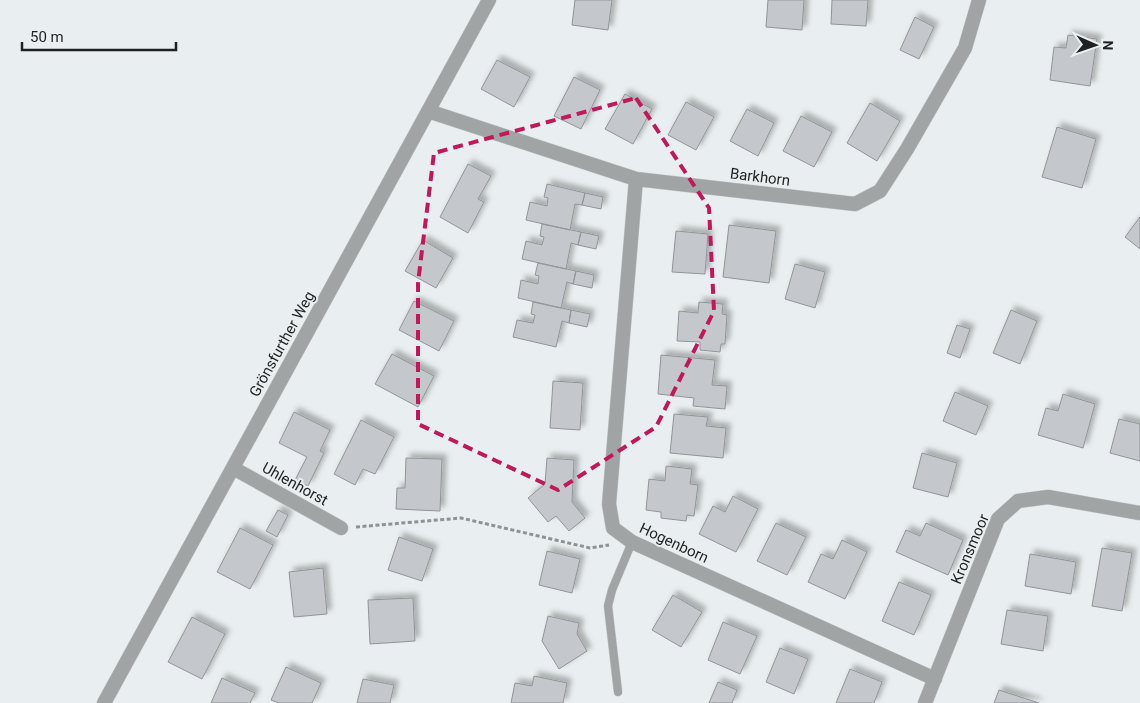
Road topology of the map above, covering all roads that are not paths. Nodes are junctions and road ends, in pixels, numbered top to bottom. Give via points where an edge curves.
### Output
1 (489, 0) edge
2 (979, 0) edge
3 (428, 112) junction
4 (636, 179) junction
5 (233, 468) junction
6 (1140, 513) edge
7 (340, 528) road end
8 (632, 542) junction
9 (935, 679) junction
10 (618, 692) dead end
11 (104, 703) edge
12 (925, 703) edge

1 - 3 street, Grönsfurther Weg
2 - 4 street, Barkhorn via 965,48 907,149 880,191 856,204
3 - 4 street, Barkhorn
3 - 5 street, Grönsfurther Weg
4 - 8 street, Hogenborn via 609,504 613,528
5 - 7 street, Uhlenhorst
5 - 11 street, Grönsfurther Weg
6 - 9 street, Kronsmoor via 1048,497 1018,501 998,519
8 - 9 street, Hogenborn
8 - 10 lane via 608,606
9 - 12 street, Kronsmoor

